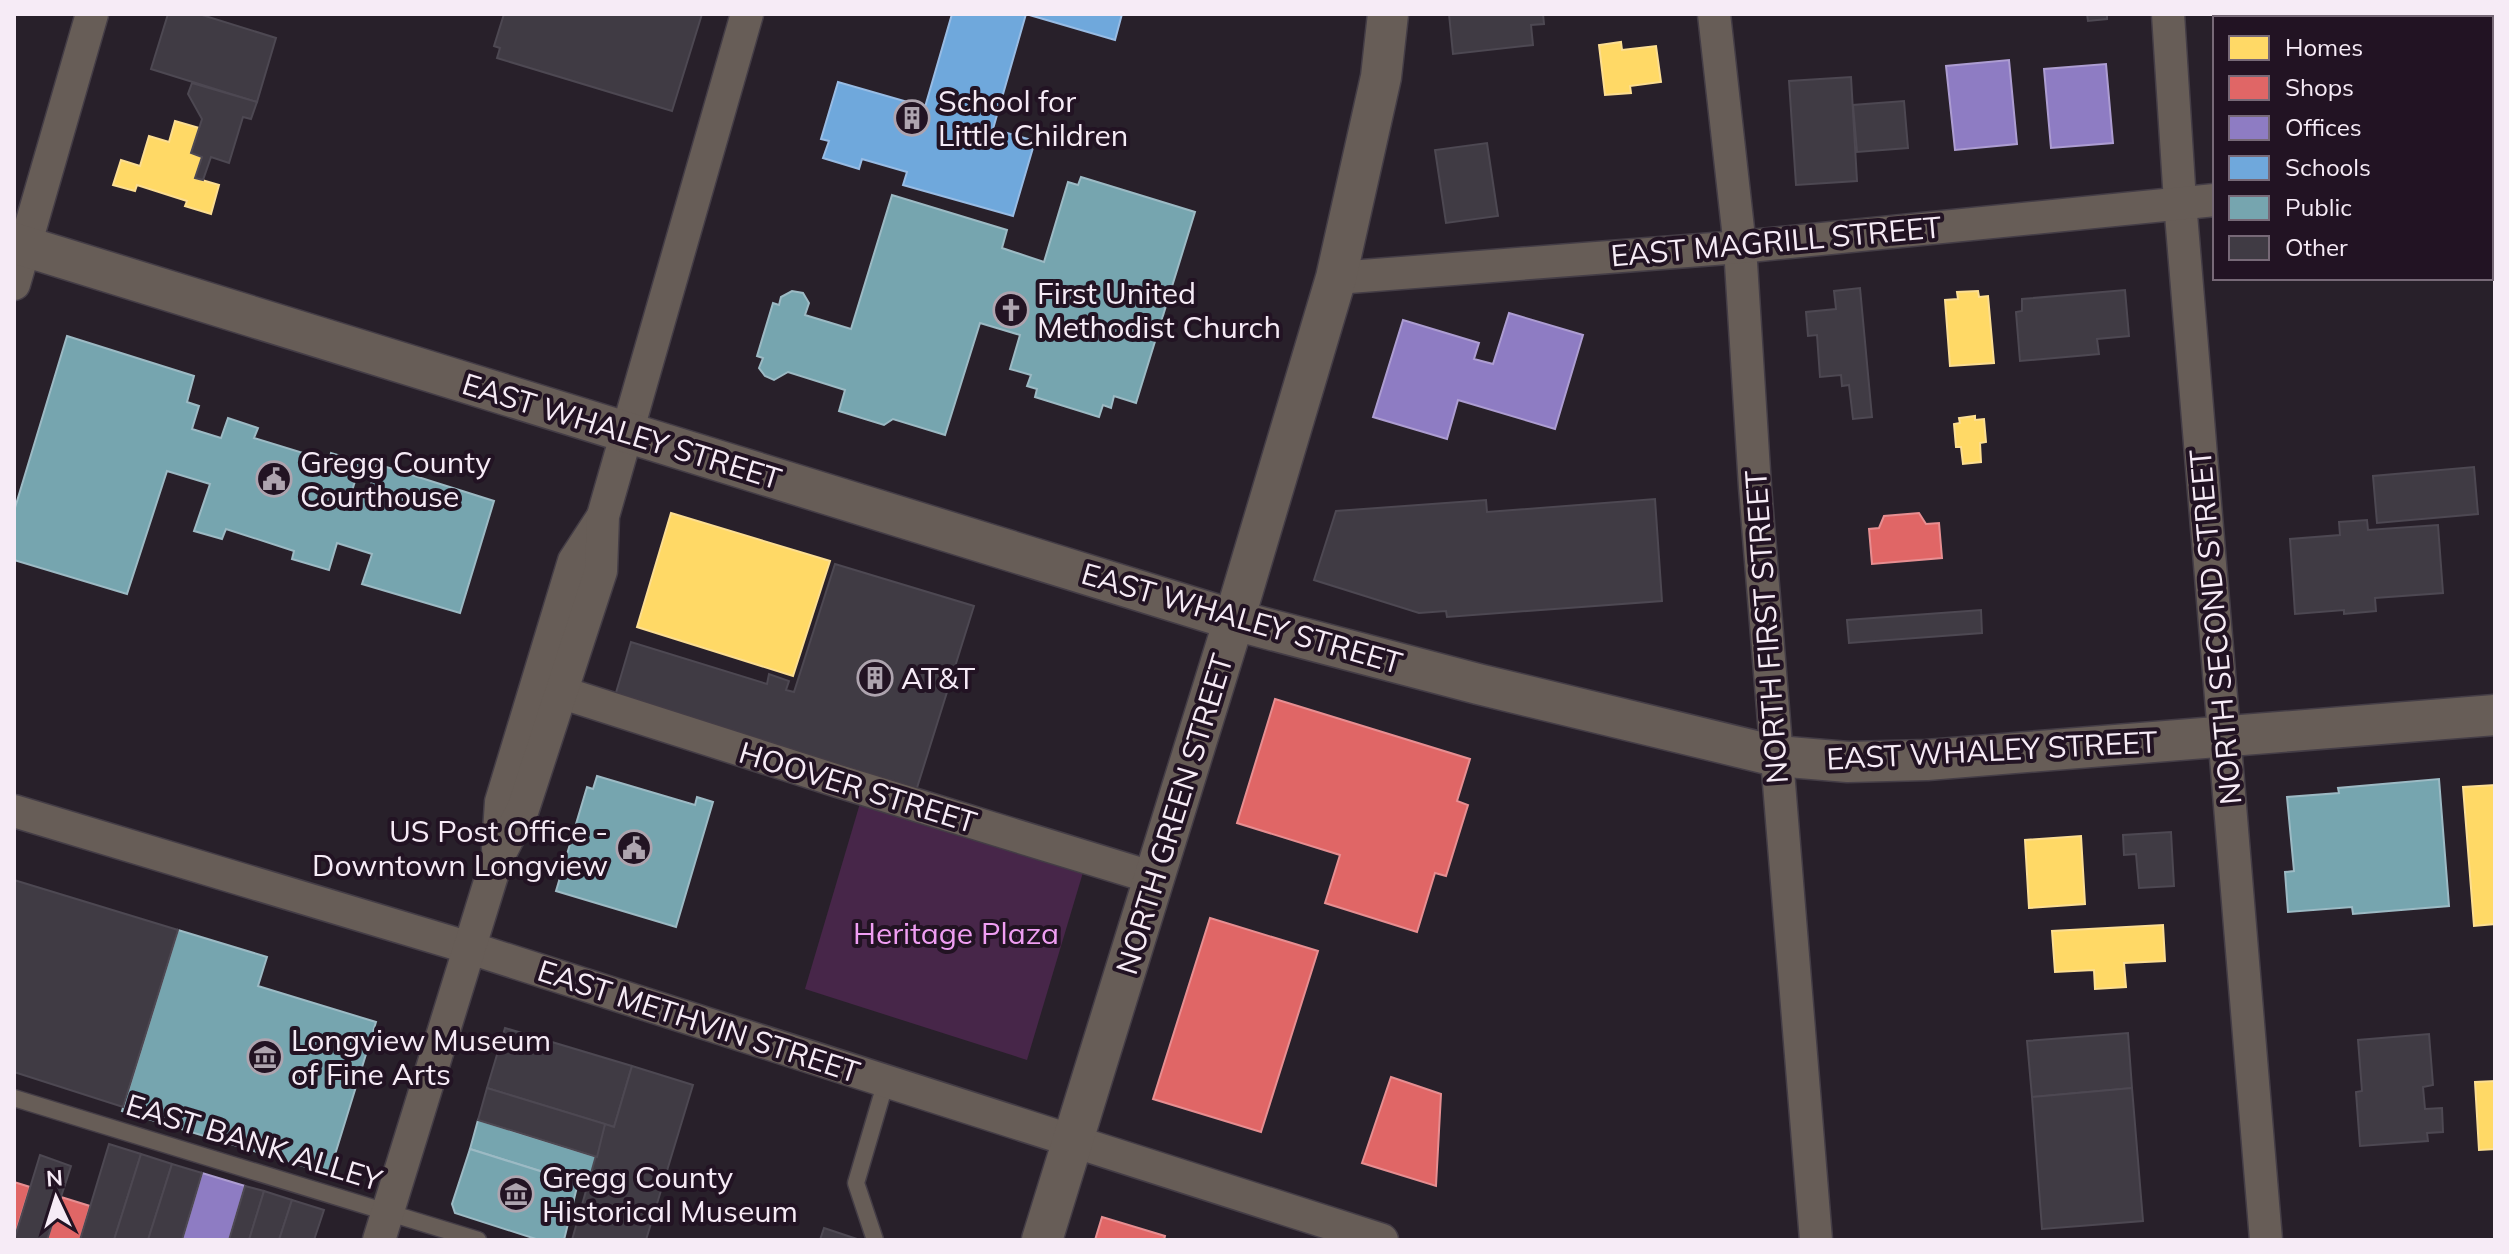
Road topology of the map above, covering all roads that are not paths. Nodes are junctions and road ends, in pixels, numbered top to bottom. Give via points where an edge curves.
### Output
1 (92, 14) edge
2 (747, 14) edge
3 (1388, 14) edge
4 (1714, 14) edge
5 (2168, 14) edge
6 (2213, 200) edge
7 (2180, 202) junction
8 (20, 245) edge
9 (1740, 247) junction
10 (1336, 278) junction
11 (14, 284) edge
12 (627, 432) junction
13 (603, 516) junction
14 (1234, 620) junction
15 (563, 693) junction
16 (2495, 715) edge
17 (2224, 736) junction
18 (1776, 756) junction
19 (14, 811) edge
20 (497, 859) junction
21 (1154, 878) junction
22 (470, 948) junction
23 (886, 1081) junction
24 (14, 1098) edge
25 (1072, 1141) junction
26 (383, 1226) edge
27 (478, 1240) edge
28 (875, 1240) edge
29 (1042, 1240) edge
30 (1382, 1240) edge
31 (1816, 1240) edge
32 (2266, 1240) edge

1 - 8 street
2 - 12 street
3 - 10 street, NORTH GREEN STREET via 1381,77
4 - 9 street, NORTH FIRST STREET
5 - 7 street, NORTH SECOND STREET
6 - 7 street, EAST MAGRILL STREET
7 - 9 street, EAST MAGRILL STREET
7 - 17 street, NORTH SECOND STREET
8 - 11 street
8 - 12 street, EAST WHALEY STREET
9 - 10 street, EAST MAGRILL STREET
9 - 18 street, NORTH FIRST STREET
10 - 14 street, NORTH GREEN STREET
12 - 13 street
12 - 14 street, EAST WHALEY STREET
13 - 15 street via 601,571
13 - 20 street via 574,561 501,802
14 - 18 street, EAST WHALEY STREET
14 - 21 street, NORTH GREEN STREET
15 - 20 street via 523,809
15 - 21 street, HOOVER STREET
16 - 17 street, EAST WHALEY STREET
17 - 18 street, EAST WHALEY STREET via 1927,760 1848,762
17 - 32 street, NORTH SECOND STREET
18 - 31 street, NORTH FIRST STREET
19 - 22 street, EAST METHVIN STREET
20 - 22 street
21 - 25 street, NORTH GREEN STREET
22 - 23 street, EAST METHVIN STREET
22 - 26 street
23 - 25 street, EAST METHVIN STREET
23 - 28 lane via 856,1183
24 - 26 lane, EAST BANK ALLEY
25 - 29 street, NORTH GREEN STREET
25 - 30 street, EAST METHVIN STREET
26 - 27 lane, EAST BANK ALLEY

